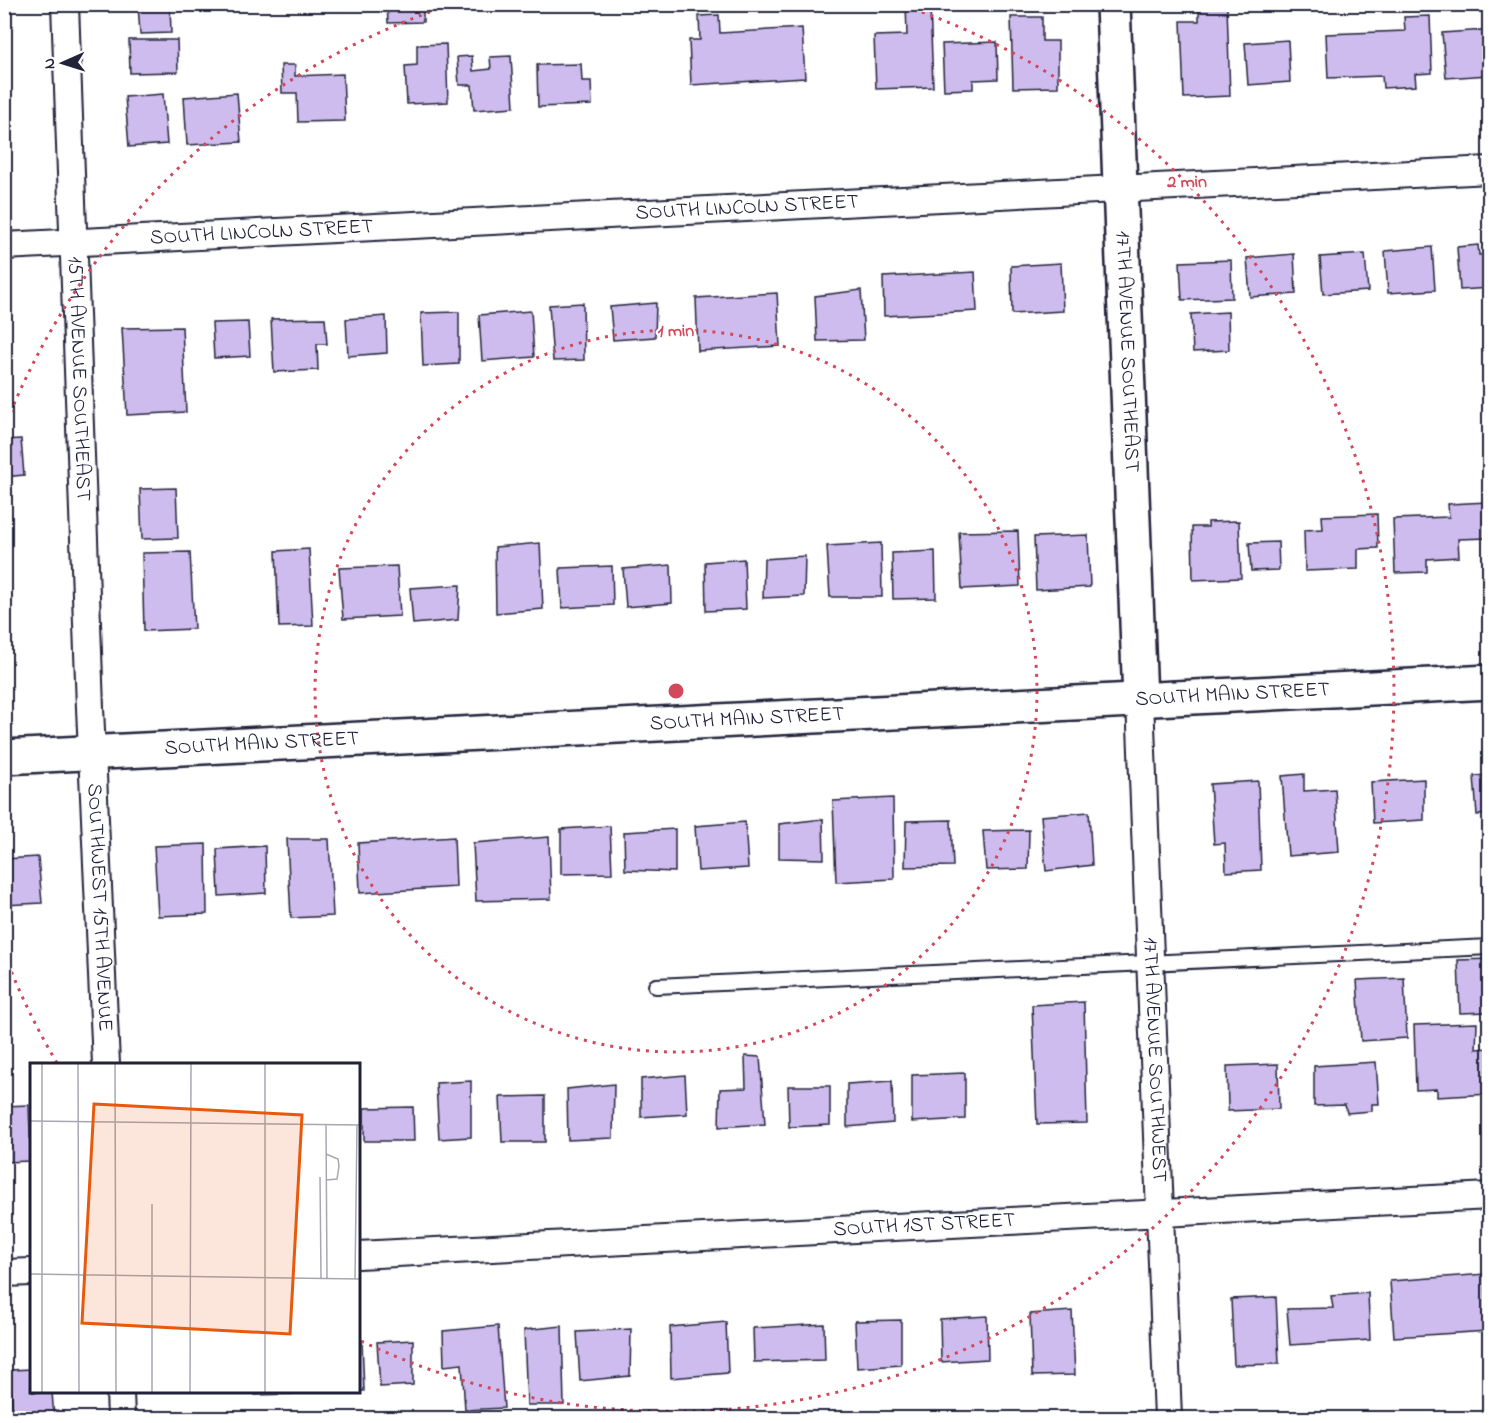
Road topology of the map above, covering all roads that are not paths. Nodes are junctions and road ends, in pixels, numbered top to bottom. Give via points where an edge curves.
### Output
1 (65, 4) edge
2 (1113, 4) edge
3 (1490, 170) edge
4 (1120, 190) junction
5 (74, 243) junction
6 (4, 246) edge
7 (1490, 682) edge
8 (1140, 700) junction
9 (91, 752) junction
10 (4, 756) edge
11 (1490, 947) edge
12 (1150, 965) junction
13 (656, 986) dead end
14 (106, 1063) edge
15 (1490, 1196) edge
16 (1160, 1214) junction
17 (360, 1255) edge
18 (30, 1272) edge
19 (4, 1273) edge
20 (120, 1393) edge
21 (121, 1419) edge
22 (1168, 1419) edge

1 - 5 street, 15TH AVENUE SOUTHEAST
2 - 4 street, 17TH AVENUE SOUTHEAST
3 - 4 street, SOUTH LINCOLN STREET
4 - 5 street, SOUTH LINCOLN STREET
4 - 8 street, 17TH AVENUE SOUTHEAST
5 - 6 street, SOUTH LINCOLN STREET
5 - 9 street, 15TH AVENUE SOUTHEAST
7 - 8 street, SOUTH MAIN STREET
8 - 9 street, SOUTH MAIN STREET
8 - 12 street, 17TH AVENUE SOUTHWEST
9 - 10 street, SOUTH MAIN STREET
9 - 14 street, SOUTHWEST 15TH AVENUE
11 - 12 lane
12 - 13 lane
12 - 16 street, 17TH AVENUE SOUTHWEST
15 - 16 street, SOUTH 1ST STREET
16 - 17 street, SOUTH 1ST STREET
16 - 22 street, 17TH AVENUE SOUTHWEST
18 - 19 street
20 - 21 street

